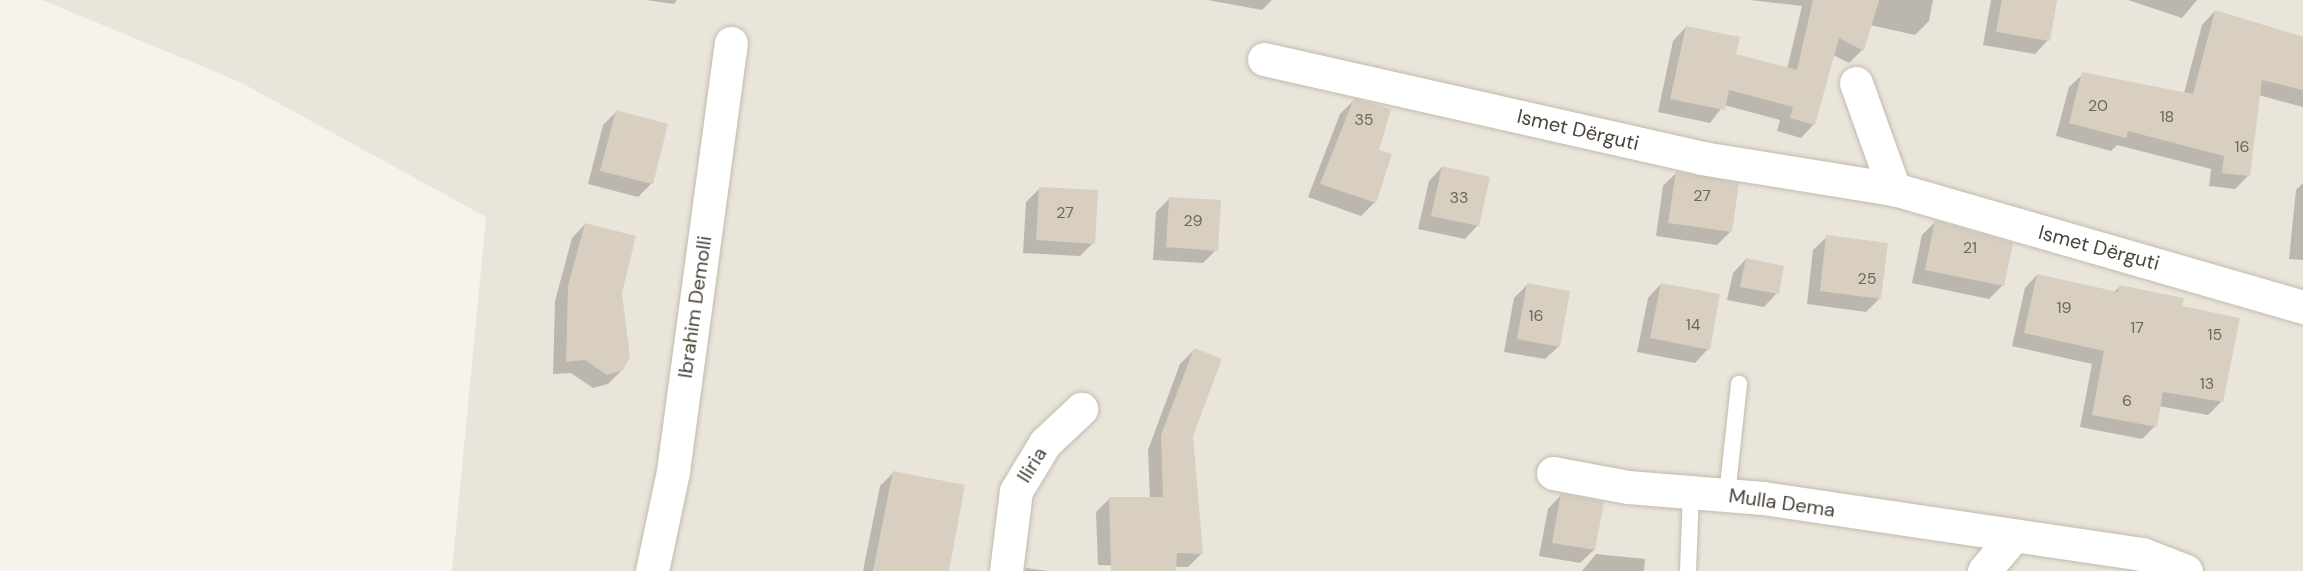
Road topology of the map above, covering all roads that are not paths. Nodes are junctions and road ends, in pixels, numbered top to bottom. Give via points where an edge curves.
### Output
1 (731, 43) dead end
2 (1264, 59) dead end
3 (1856, 83) dead end
4 (1894, 189) junction
5 (2303, 307) edge
6 (1739, 384) dead end
7 (1081, 409) dead end
8 (1553, 473) dead end
9 (1691, 493) junction
10 (1727, 495) junction
11 (2011, 538) junction
12 (652, 571) edge
13 (1006, 571) edge
14 (1688, 571) edge
15 (1984, 571) edge
16 (2186, 571) edge

1 - 12 street, Ibrahim Demolli via 673,471
2 - 4 street, Ismet Dërguti via 1702,158
3 - 4 street
4 - 5 street, Ismet Dërguti
6 - 10 lane
7 - 13 street, Iliria via 1045,443 1016,491
8 - 9 street, Mulla Dema
9 - 10 street, Mulla Dema
9 - 14 lane
10 - 11 street, Mulla Dema
11 - 15 street
11 - 16 street, Mulla Dema via 2142,554

